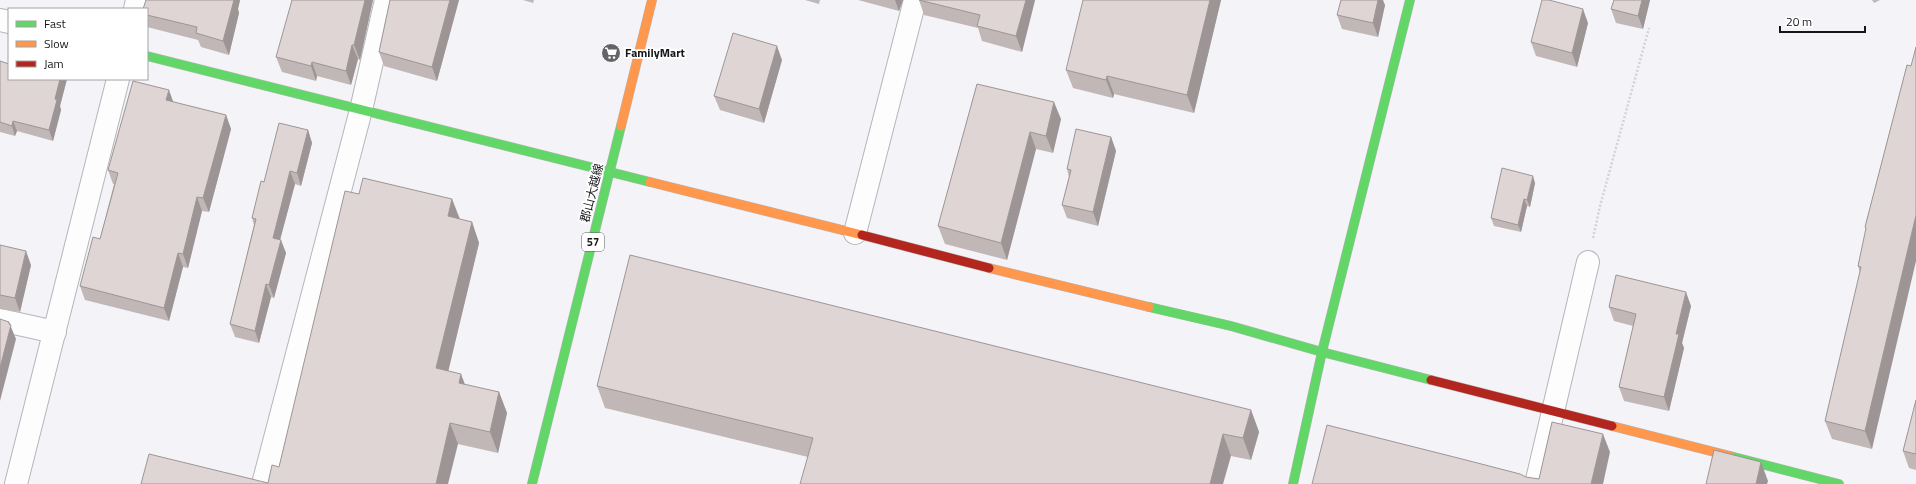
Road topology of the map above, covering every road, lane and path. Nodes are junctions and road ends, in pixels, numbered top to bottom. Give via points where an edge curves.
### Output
1 (386, 0) edge
2 (652, 0) edge
3 (915, 0) edge
4 (1410, 0) edge
5 (1649, 28) dead end
6 (148, 56) edge
7 (118, 80) edge
8 (361, 110) junction
9 (610, 173) junction
10 (855, 233) junction
11 (1588, 262) joint
12 (0, 320) edge
13 (55, 332) junction
14 (1322, 352) junction
15 (1554, 411) junction
16 (16, 484) edge
17 (263, 484) edge
18 (532, 484) edge
19 (1293, 484) edge
20 (1536, 484) edge
21 (1839, 484) edge

1 - 8 street
2 - 9 street, 郡山大越線 / 57
3 - 10 street
4 - 14 street
5 - 11 path via 1600,206
6 - 8 street
7 - 13 street
8 - 9 street
8 - 17 street
9 - 10 street
9 - 18 street, 郡山大越線 / 57
10 - 14 street via 1061,287 1231,326
11 - 15 street
12 - 13 street
13 - 16 street
14 - 15 street
14 - 19 street
15 - 20 street
15 - 21 street

